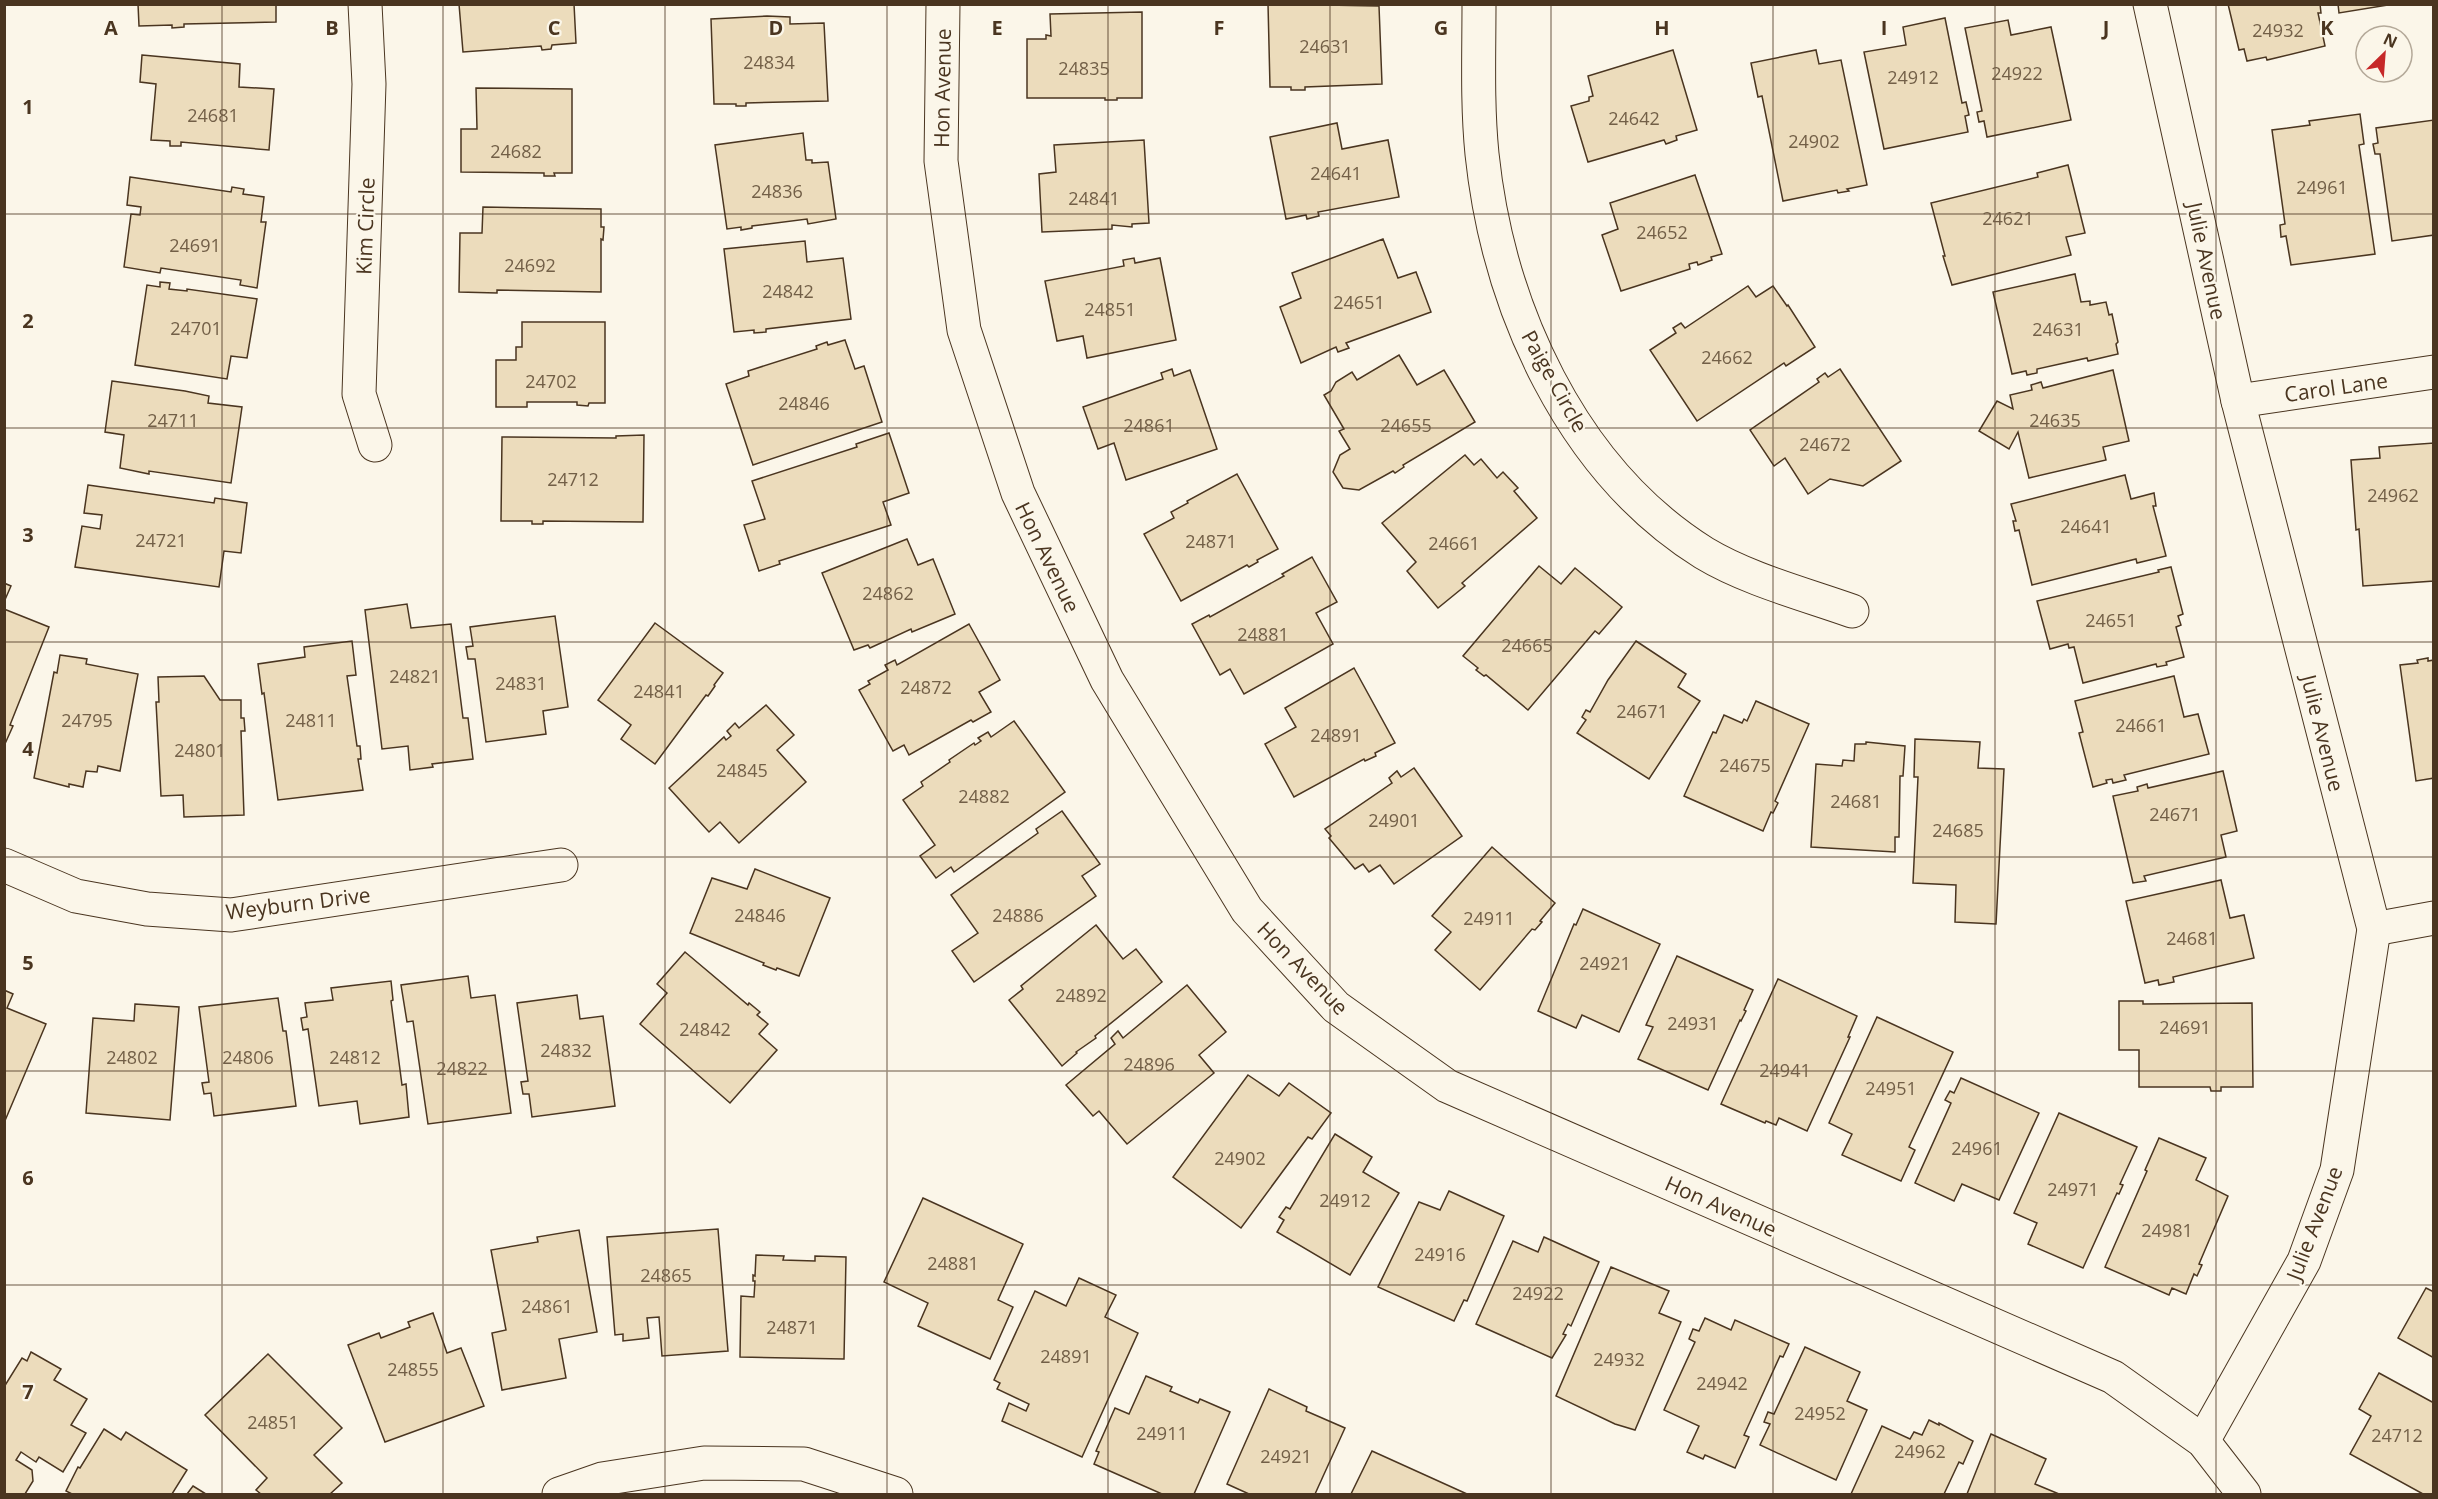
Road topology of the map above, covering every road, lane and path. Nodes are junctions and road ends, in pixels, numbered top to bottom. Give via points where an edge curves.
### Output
1 (365, 4) edge
2 (942, 4) edge
3 (1479, 4) edge
4 (2150, 4) edge
5 (2433, 372) edge
6 (2238, 401) junction
7 (375, 445) dead end
8 (1852, 611) dead end
9 (4, 865) edge
10 (561, 865) dead end
11 (2433, 918) edge
12 (2374, 929) junction
13 (2203, 1441) junction
14 (559, 1494) edge
15 (896, 1494) edge
16 (2244, 1494) edge

1 - 7 street, Kim Circle via 369,84 359,394
2 - 13 street, Hon Avenue via 941,161 964,330 1018,493 1107,680 1247,910 1336,1007 1447,1086 2113,1377
3 - 8 street, Paige Circle via 1479,115 1496,236 1528,337 1557,392 1591,445 1630,492 1679,535 1733,568
4 - 6 street, Julie Avenue
5 - 6 street, Carol Lane
6 - 12 street, Julie Avenue
9 - 10 street, Weyburn Drive via 76,896 147,909 231,915
11 - 12 street
12 - 13 street, Julie Avenue via 2337,1170 2304,1261
13 - 16 street, Hon Avenue
14 - 15 street via 602,1479 704,1463 804,1464

